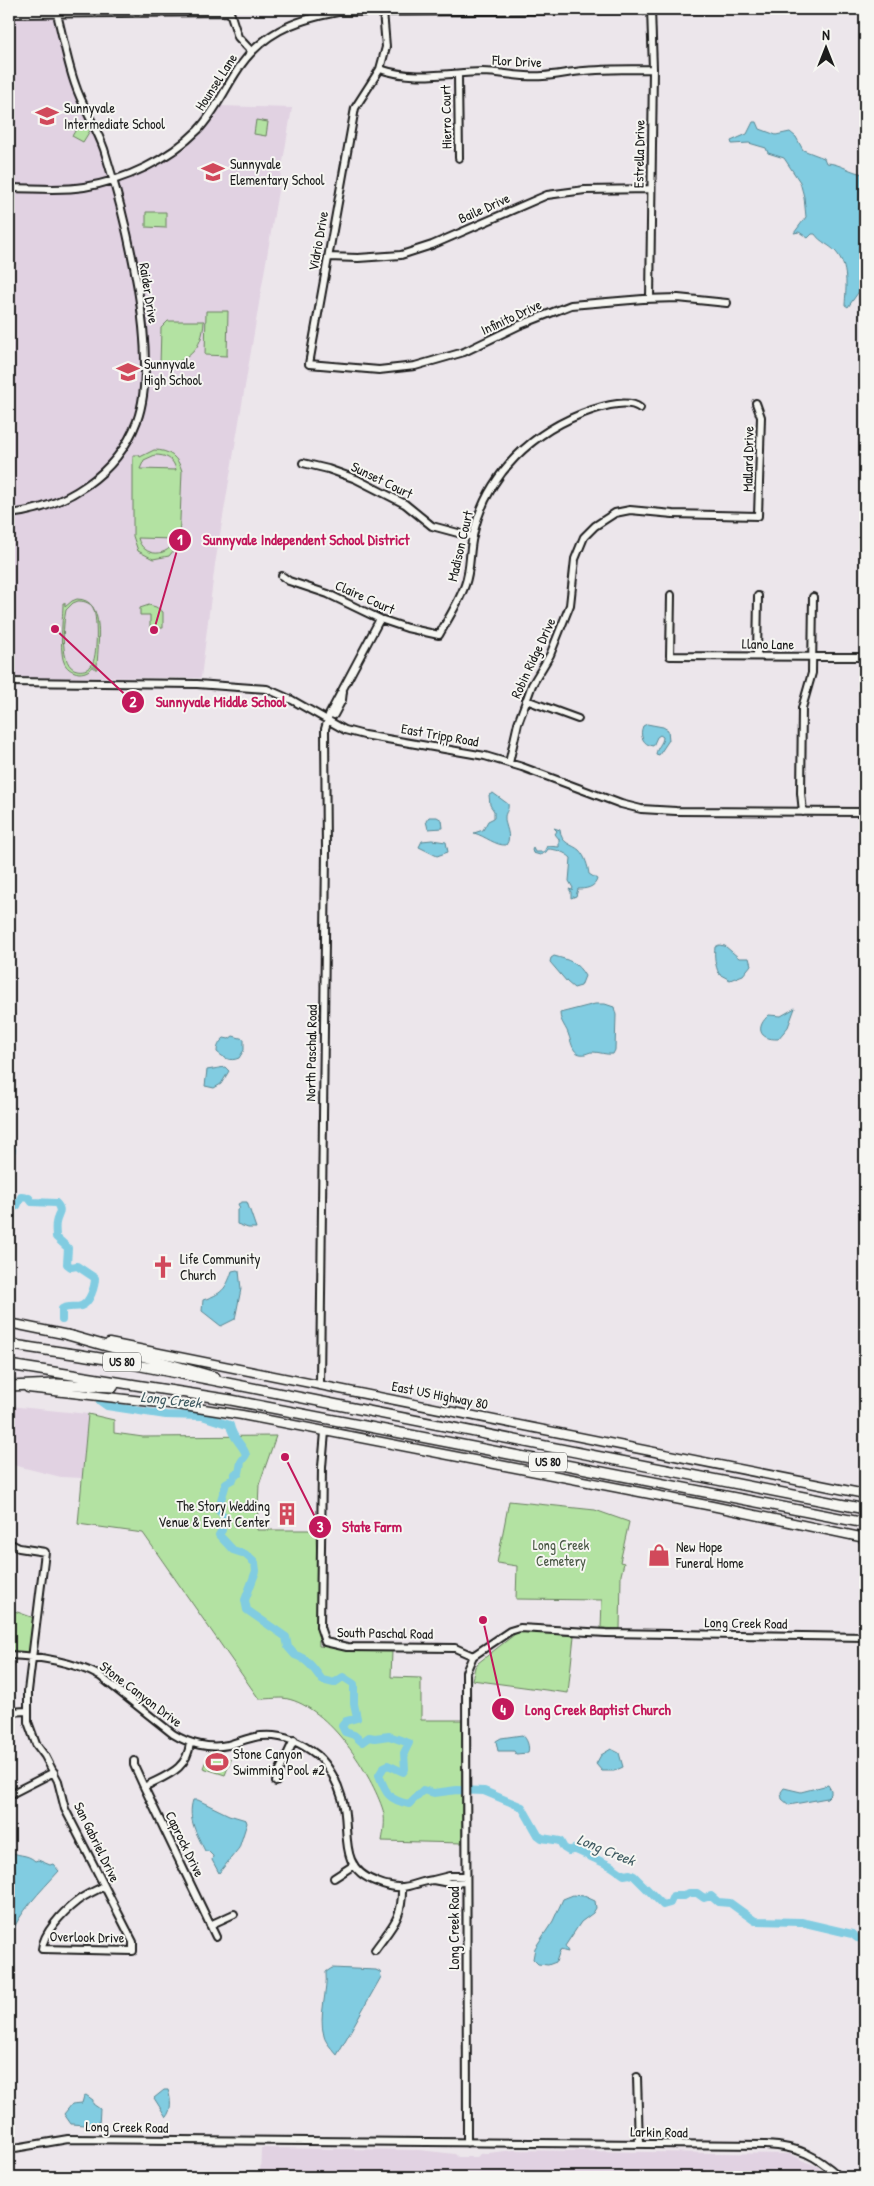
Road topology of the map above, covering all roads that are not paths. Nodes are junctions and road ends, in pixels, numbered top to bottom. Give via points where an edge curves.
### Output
1 (652, 9) edge
2 (732, 9) edge
3 (744, 9) edge
4 (383, 11) junction
5 (9, 14) edge
6 (57, 14) junction
7 (252, 52) junction
8 (380, 69) junction
9 (653, 69) junction
10 (458, 75) junction
11 (460, 158) dead end
12 (113, 181) junction
13 (9, 188) edge
14 (651, 189) junction
15 (328, 257) junction
16 (650, 298) junction
17 (726, 303) dead end
18 (309, 364) joint
19 (756, 403) dead end
20 (640, 408) dead end
21 (303, 463) dead end
22 (9, 514) edge
23 (758, 516) joint
24 (473, 537) junction
25 (282, 576) dead end
26 (671, 595) dead end
27 (758, 596) dead end
28 (813, 597) dead end
29 (380, 619) junction
30 (439, 635) joint
31 (757, 656) junction
32 (814, 657) junction
33 (865, 657) edge
34 (10, 682) edge
35 (526, 700) junction
36 (578, 719) dead end
37 (327, 722) junction
38 (509, 763) junction
39 (801, 812) junction
40 (865, 812) edge
41 (9, 1323) edge
42 (68, 1335) junction
43 (9, 1344) edge
44 (9, 1365) edge
45 (320, 1384) junction
46 (234, 1385) junction
47 (9, 1386) edge
48 (231, 1400) junction
49 (325, 1432) junction
50 (865, 1494) edge
51 (865, 1509) edge
52 (865, 1523) edge
53 (865, 1538) edge
54 (9, 1544) edge
55 (865, 1637) edge
56 (9, 1655) edge
57 (473, 1656) junction
58 (32, 1657) junction
59 (27, 1711) junction
60 (9, 1712) edge
61 (294, 1740) junction
62 (190, 1742) junction
63 (134, 1761) dead end
64 (54, 1772) junction
65 (276, 1782) dead end
66 (144, 1787) junction
67 (9, 1795) edge
68 (354, 1865) junction
69 (334, 1878) dead end
70 (466, 1879) junction
71 (104, 1886) junction
72 (402, 1887) junction
73 (234, 1914) dead end
74 (210, 1925) junction
75 (216, 1937) dead end
76 (375, 1950) dead end
77 (133, 1951) joint
78 (637, 2077) dead end
79 (467, 2143) junction
80 (639, 2144) junction
81 (9, 2149) edge
82 (840, 2177) edge

1 - 2 street, Hounsel Lane
1 - 4 street, Hounsel Lane
1 - 9 street, Estrella Drive
2 - 3 street, Hounsel Lane
4 - 7 street, Hounsel Lane via 338,12 310,17 273,33
4 - 8 street, Vidrio Drive via 387,39
5 - 6 street
6 - 7 street via 230,12 238,37
6 - 12 street, Raider Drive via 75,84 98,133
7 - 12 street, Hounsel Lane via 235,74 217,107 198,130 142,170
8 - 10 street, Flor Drive via 414,76
8 - 15 street, Vidrio Drive via 355,108
9 - 10 street, Flor Drive via 543,76 483,72
9 - 14 street, Estrella Drive
10 - 11 street, Hierro Court
12 - 13 street, Hounsel Lane via 65,188
12 - 22 street, Raider Drive via 140,303 144,376 137,420 115,460 90,483 42,508
14 - 15 street, Baile Drive via 585,190 547,195 432,246 401,255
14 - 16 street, Estrella Drive
15 - 18 street, Vidrio Drive
16 - 17 street, Infinito Drive
16 - 18 street, Infinito Drive via 571,305 464,352 414,366 379,370
19 - 23 street, Mallard Drive via 761,417
20 - 24 street, Madison Court via 612,406 574,416 546,430 519,451 497,477 482,506
21 - 24 street, Sunset Court via 356,479 405,504 432,526
23 - 35 street, Robin Ridge Drive via 630,510 615,513 595,526 584,537 575,559 570,605 550,655
24 - 30 street, Madison Court via 466,583
25 - 29 street, Claire Court
26 - 31 street, Llano Lane via 670,656
27 - 31 street
28 - 32 street
29 - 30 street, Claire Court
29 - 37 street via 343,691 342,700
31 - 32 street, Llano Lane
32 - 33 street, Llano Lane
32 - 39 street via 802,708
34 - 37 street, East Tripp Road via 256,687 292,700
35 - 36 street
35 - 38 street, Robin Ridge Drive
37 - 38 street, East Tripp Road via 364,735
37 - 45 street, North Paschal Road
38 - 39 street, East Tripp Road via 641,809
39 - 40 street, East Tripp Road
41 - 42 main road, East US Highway 80
42 - 45 main road, East US Highway 80
42 - 46 highway
43 - 46 highway, US 80
44 - 48 highway, US 80
45 - 50 main road, East US Highway 80
46 - 51 highway, US 80
47 - 48 highway via 82,1385
47 - 49 main road via 178,1405
48 - 52 highway, US 80
49 - 53 main road
49 - 57 street, South Paschal Road via 320,1627 325,1642 347,1647 455,1648
54 - 58 street, San Gabriel Drive via 45,1552
55 - 57 street, Long Creek Road via 606,1633 520,1628 510,1631
56 - 58 street, Stone Canyon Drive
57 - 70 street, Long Creek Road via 466,1672
58 - 59 street, San Gabriel Drive
58 - 62 street, Stone Canyon Drive via 86,1668 174,1734
59 - 60 street
59 - 64 street, San Gabriel Drive via 30,1731
61 - 62 street, Stone Canyon Drive via 262,1736 226,1745
61 - 65 street
61 - 68 street, Stone Canyon Drive via 319,1757 336,1782 345,1814 346,1846
62 - 66 street via 183,1764
63 - 66 street, Caprock Drive
64 - 67 street
64 - 71 street, San Gabriel Drive via 65,1809
66 - 74 street, Caprock Drive
68 - 69 street
68 - 72 street via 368,1879
70 - 72 street via 449,1876
70 - 79 street, Long Creek Road
71 - 77 street, San Gabriel Drive via 133,1942
71 - 77 street, Overlook Drive via 67,1910 43,1940 42,1949
72 - 76 street via 403,1904 399,1916
73 - 74 street
74 - 75 street, Caprock Drive
78 - 80 street
79 - 80 street, Larkin Road
79 - 81 street, Long Creek Road via 68,2139
80 - 82 street, Larkin Road via 783,2146 809,2153

